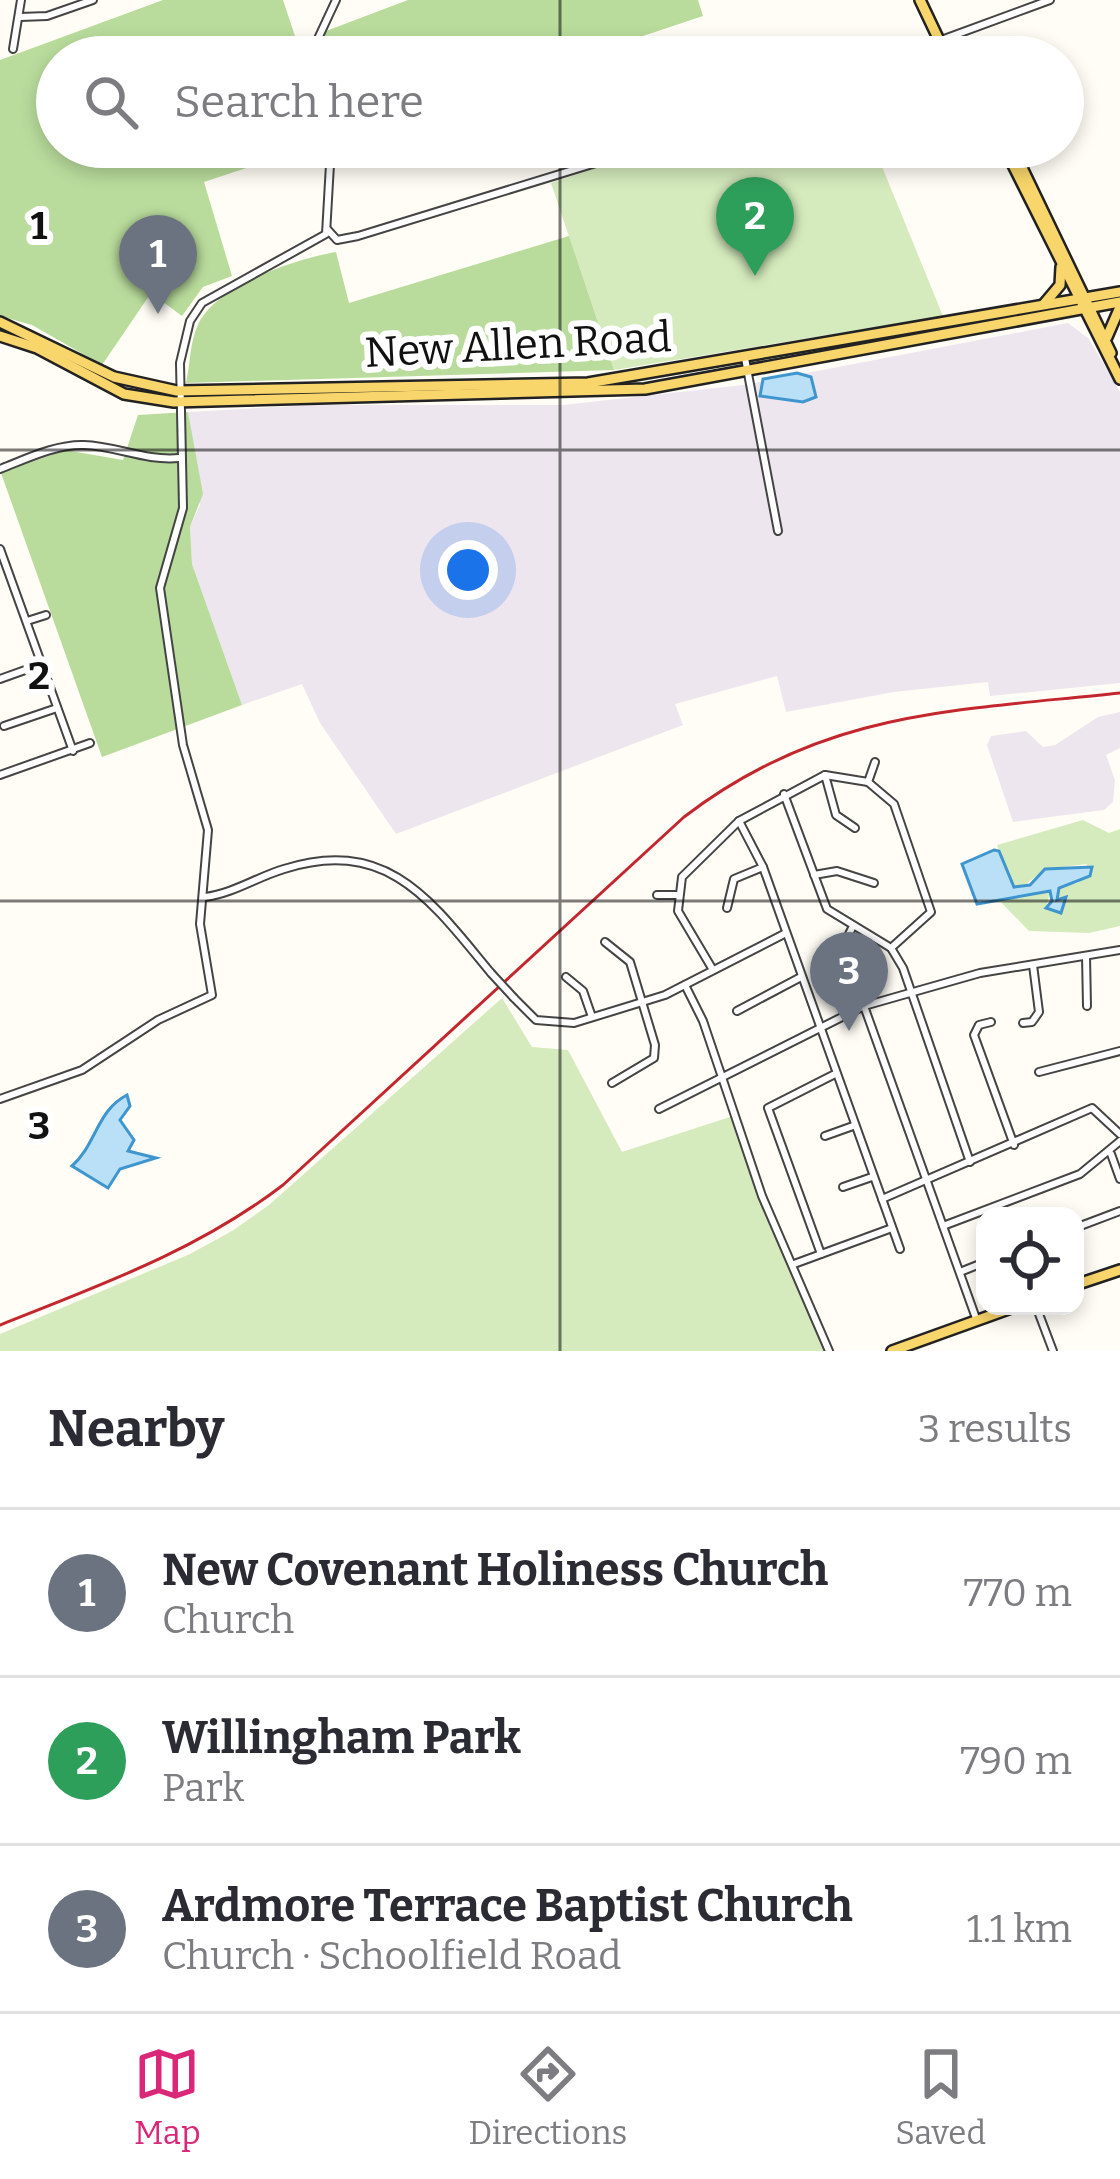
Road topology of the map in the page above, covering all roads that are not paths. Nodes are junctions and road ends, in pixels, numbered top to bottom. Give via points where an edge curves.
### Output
1 (21, 0) edge
2 (93, 0) edge
3 (336, 0) edge
4 (920, 0) edge
5 (1050, 0) edge
6 (20, 16) junction
7 (319, 36) edge
8 (936, 36) edge
9 (949, 36) edge
10 (13, 49) dead end
11 (330, 168) edge
12 (578, 168) edge
13 (1018, 168) edge
14 (1019, 168) edge
15 (328, 230) junction
16 (337, 240) junction
17 (317, 242) junction
18 (1061, 261) junction
19 (1077, 279) junction
20 (1119, 298) edge
21 (1085, 305) junction
22 (1040, 307) junction
23 (1064, 314) junction
24 (0, 322) edge
25 (1092, 328) junction
26 (0, 336) edge
27 (1106, 342) junction
28 (746, 358) junction
29 (1120, 368) edge
30 (747, 372) junction
31 (1120, 379) edge
32 (370, 387) junction
33 (178, 397) junction
34 (352, 399) junction
35 (179, 458) junction
36 (0, 469) edge
37 (778, 531) dead end
38 (0, 549) edge
39 (46, 615) dead end
40 (27, 621) junction
41 (42, 664) junction
42 (0, 679) edge
43 (57, 708) junction
44 (4, 727) dead end
45 (90, 743) dead end
46 (73, 751) junction
47 (875, 762) dead end
48 (0, 775) edge
49 (825, 775) junction
50 (868, 782) junction
51 (784, 794) junction
52 (739, 821) junction
53 (855, 828) dead end
54 (763, 867) junction
55 (813, 875) junction
56 (874, 883) dead end
57 (657, 895) dead end
58 (676, 895) junction
59 (205, 897) junction
60 (727, 908) dead end
61 (852, 928) junction
62 (787, 933) junction
63 (605, 941) dead end
64 (891, 947) junction
65 (841, 950) dead end
66 (1120, 950) edge
67 (1086, 956) junction
68 (1034, 965) junction
69 (713, 970) junction
70 (801, 976) junction
71 (566, 977) dead end
72 (685, 985) junction
73 (910, 992) junction
74 (643, 1001) junction
75 (864, 1006) junction
76 (1088, 1006) dead end
77 (737, 1011) dead end
78 (592, 1017) junction
79 (991, 1022) dead end
80 (1023, 1023) dead end
81 (822, 1024) junction
82 (1120, 1051) edge
83 (1039, 1072) dead end
84 (721, 1074) junction
85 (833, 1075) junction
86 (612, 1083) dead end
87 (0, 1099) edge
88 (659, 1109) dead end
89 (853, 1126) junction
90 (825, 1136) dead end
91 (1120, 1138) edge
92 (1014, 1145) junction
93 (1111, 1153) junction
94 (970, 1162) junction
95 (872, 1177) junction
96 (924, 1179) junction
97 (1120, 1179) edge
98 (843, 1187) dead end
99 (882, 1199) junction
100 (1120, 1211) edge
101 (1084, 1225) edge
102 (943, 1226) junction
103 (892, 1228) junction
104 (900, 1249) dead end
105 (821, 1255) junction
106 (794, 1264) junction
107 (976, 1266) edge
108 (1120, 1270) edge
109 (960, 1272) junction
110 (1084, 1283) edge
111 (993, 1315) edge
112 (1039, 1315) edge
113 (977, 1321) junction
114 (1052, 1349) edge
115 (829, 1351) edge
116 (892, 1351) edge
117 (1040, 1351) edge

1 - 6 street
2 - 6 street
3 - 7 street
4 - 8 main road
5 - 9 street
6 - 10 street
11 - 15 street
12 - 16 street
13 - 18 main road
14 - 19 main road
15 - 16 street
15 - 17 street
16 - 17 street
17 - 33 street via 202,303 190,321
18 - 21 main road
18 - 22 main road via 1057,292
19 - 20 main road
19 - 21 main road
20 - 21 main road, New Allen Road
20 - 27 main road
21 - 22 main road, New Allen Road
21 - 23 main road, New Allen Road
21 - 25 main road
21 - 27 main road
22 - 28 main road, New Allen Road
23 - 25 main road
23 - 30 main road, New Allen Road
24 - 33 main road, New Allen Road via 114,377
25 - 31 main road
26 - 33 main road, New Allen Road via 124,394
27 - 29 main road
28 - 30 street
28 - 32 main road, New Allen Road via 588,383
30 - 34 main road, New Allen Road via 590,394
30 - 37 street
32 - 33 main road, New Allen Road
32 - 34 main road via 355,389
33 - 34 main road, New Allen Road
33 - 35 street
35 - 36 street via 70,445
35 - 59 street via 183,508 160,588 183,745 208,830
38 - 40 street
39 - 40 street
40 - 41 street
41 - 42 street
41 - 43 street
43 - 44 street
43 - 46 street
45 - 46 street
46 - 48 street
47 - 50 street
49 - 50 street
49 - 51 street
49 - 53 street via 836,815
50 - 64 street via 894,804 931,912
51 - 52 street
51 - 55 street
52 - 54 street
52 - 58 street via 689,864
54 - 60 street via 734,879
54 - 62 street
55 - 56 street via 837,871
55 - 61 street via 827,909
57 - 58 street
58 - 69 street via 683,927
59 - 78 street, bridge via 283,869 366,861 428,897 546,1024
59 - 87 street via 200,924 212,994 82,1070
61 - 64 street
61 - 65 street
62 - 69 street
62 - 70 street
63 - 74 street via 630,962
64 - 73 street
66 - 67 street
67 - 68 street
67 - 76 street
68 - 73 street
68 - 80 street via 1039,1012
69 - 72 street
70 - 77 street
70 - 81 street
71 - 78 street via 583,991
72 - 74 street
72 - 84 street
73 - 75 street
73 - 94 street
74 - 78 street
74 - 86 street via 654,1058
75 - 81 street
75 - 96 street
79 - 92 street via 974,1029
81 - 84 street
81 - 85 street
82 - 83 street
84 - 88 street
84 - 106 street
85 - 89 street
85 - 105 street via 767,1108
89 - 90 street
89 - 95 street
91 - 92 street via 1092,1108
91 - 93 street
92 - 94 street
93 - 97 street
93 - 102 street via 1080,1174
94 - 96 street
95 - 98 street
95 - 99 street
96 - 99 street
96 - 102 street
99 - 103 street
100 - 101 street
102 - 109 street
103 - 104 street
103 - 105 street
105 - 106 street
106 - 115 street
107 - 109 street
108 - 110 main road
109 - 113 street
111 - 113 main road
112 - 114 street
113 - 116 main road
114 - 117 street

